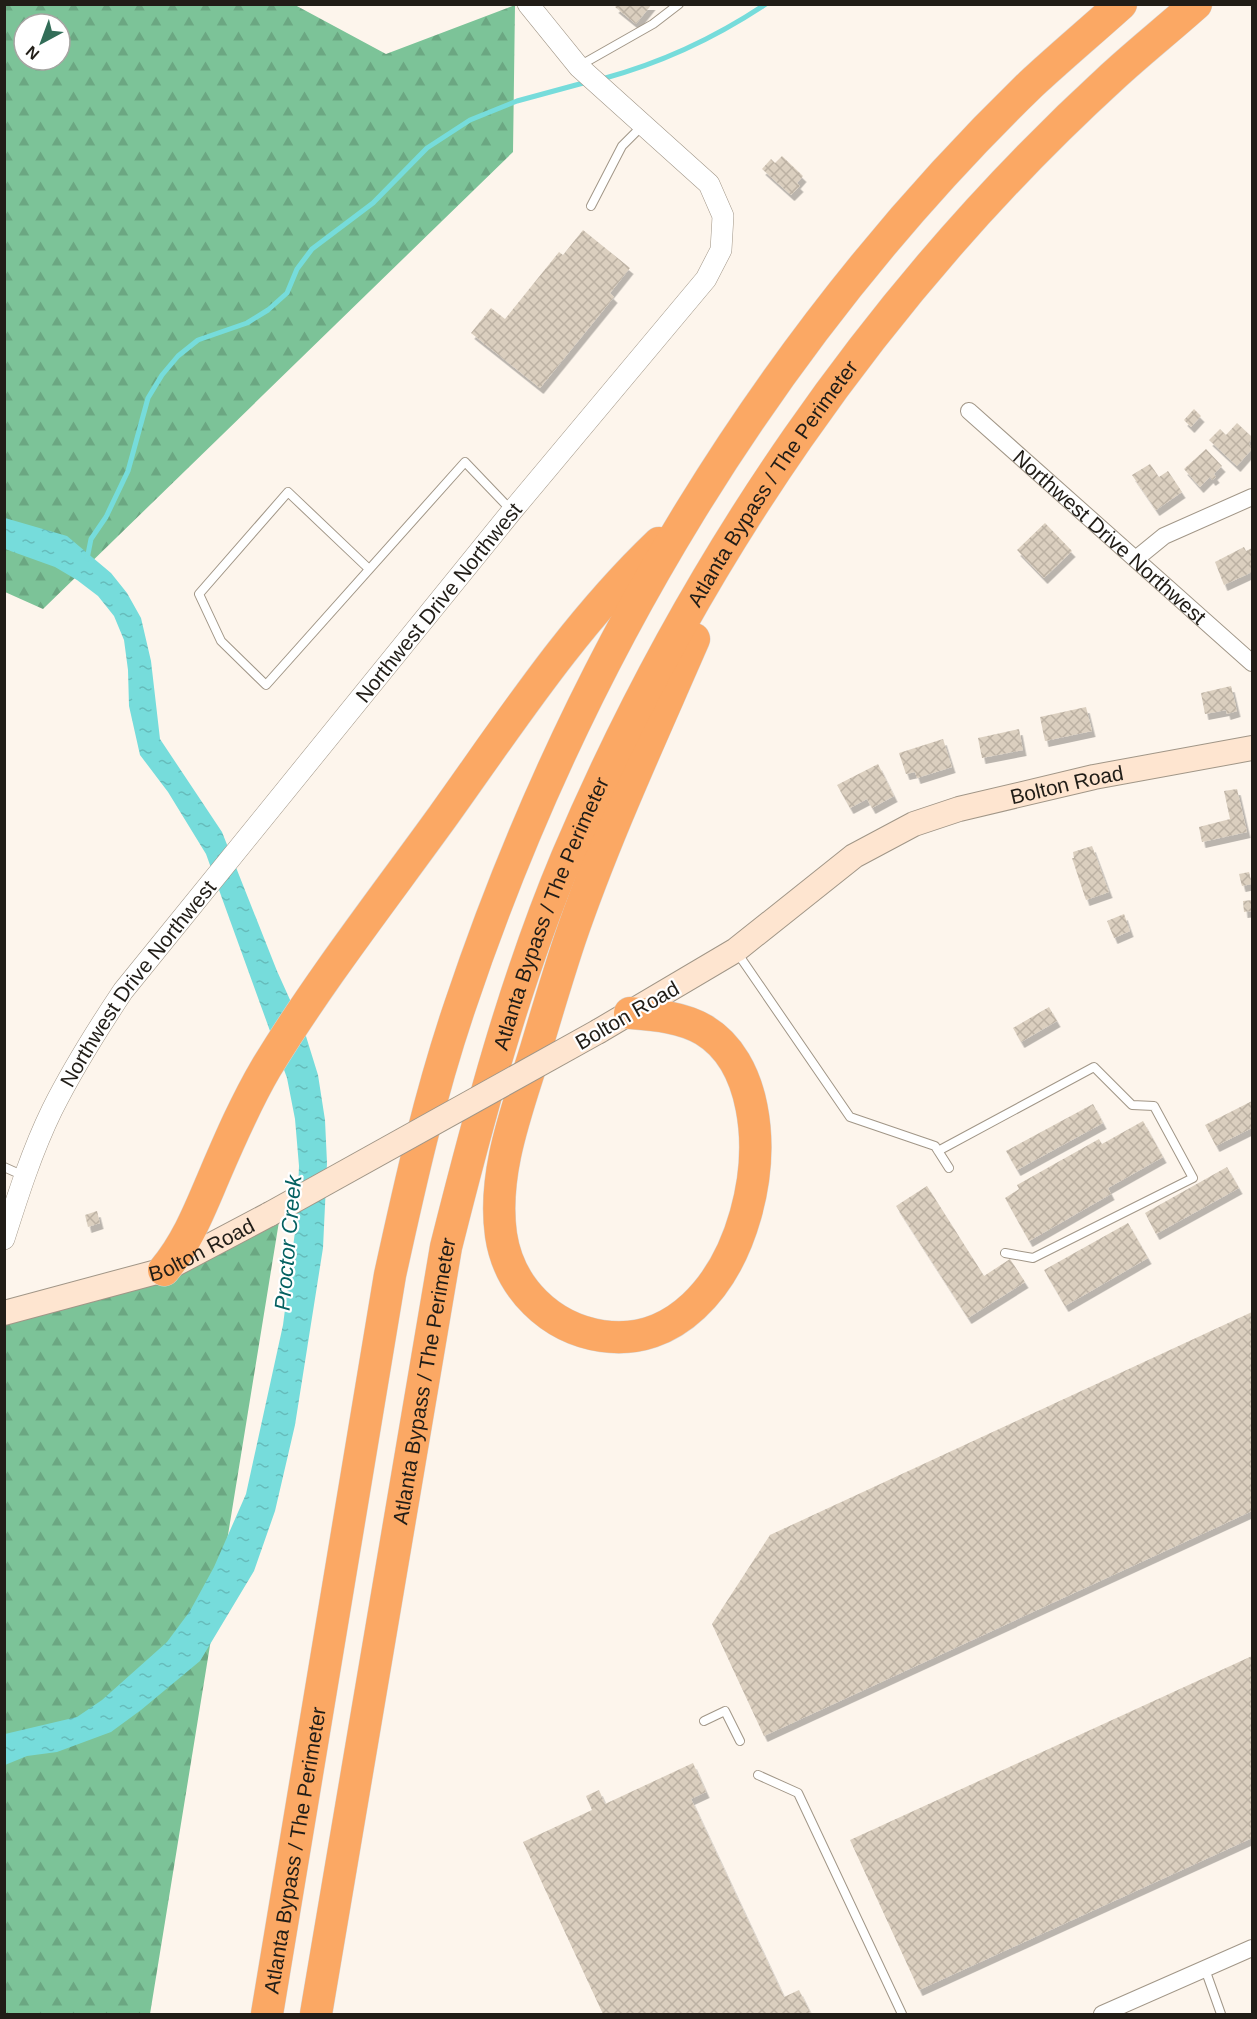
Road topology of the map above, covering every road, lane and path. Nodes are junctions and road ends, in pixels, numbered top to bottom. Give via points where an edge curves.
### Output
1 (528, 4) edge
2 (679, 4) edge
3 (1121, 4) edge
4 (1196, 4) edge
5 (579, 67) junction
6 (645, 124) junction
7 (591, 206) dead end
8 (969, 411) dead end
9 (1252, 497) edge
10 (755, 502) junction
11 (512, 511) junction
12 (687, 515) junction
13 (1137, 558) junction
14 (369, 569) junction
15 (1252, 663) edge
16 (1252, 747) edge
17 (736, 950) junction
18 (630, 1013) junction
19 (938, 1151) junction
20 (4, 1167) edge
21 (949, 1168) dead end
22 (25, 1176) junction
23 (4, 1239) edge
24 (1005, 1254) dead end
25 (164, 1270) junction
26 (4, 1313) edge
27 (704, 1721) dead end
28 (740, 1741) dead end
29 (758, 1775) dead end
30 (1252, 1948) edge
31 (1205, 1969) junction
32 (267, 2014) edge
33 (316, 2014) edge
34 (902, 2014) edge
35 (1102, 2014) edge
36 (1221, 2014) edge

1 - 5 street, Northwest Drive Northwest
2 - 5 lane via 653,24
3 - 12 highway, Atlanta Bypass / The Perimeter via 1033,82 887,240 795,357
4 - 10 highway, Atlanta Bypass / The Perimeter via 1096,92 956,238 868,342
5 - 6 street, Northwest Drive Northwest
6 - 7 lane via 622,146
6 - 11 street, Northwest Drive Northwest via 710,184 723,216 721,250 706,279
8 - 13 street, Northwest Drive Northwest
9 - 13 street via 1164,536
10 - 18 highway via 639,765 571,937 511,1129 502,1174 501,1237 526,1294 561,1323 606,1336 644,1333 672,1322 711,1289 739,1238 753,1173 754,1142 748,1100 730,1055 696,1026 663,1016
10 - 33 highway, Atlanta Bypass / The Perimeter via 677,632 601,779 537,937 476,1128 433,1318
11 - 14 lane via 465,462
11 - 22 street, Northwest Drive Northwest via 123,991 83,1051 51,1112
12 - 25 highway via 627,573 573,635 333,969 266,1069 193,1228
12 - 32 highway, Atlanta Bypass / The Perimeter via 617,637 552,769 514,857 437,1080 390,1275
13 - 15 street, Northwest Drive Northwest
14 - 14 lane via 266,684 221,641 200,594 288,492
16 - 17 main road, Bolton Road via 1094,777 959,809 914,824 854,856
17 - 18 main road, Bolton Road
17 - 19 lane via 850,1117 935,1146
18 - 25 main road, Bolton Road, bridge via 270,1215
19 - 21 lane
19 - 24 lane via 1094,1067 1132,1105 1154,1106 1193,1178 1033,1258
20 - 22 lane
22 - 23 street, Northwest Drive Northwest
25 - 26 main road, Bolton Road
27 - 28 lane via 725,1711
29 - 34 lane via 798,1793
30 - 31 street
31 - 35 street
31 - 36 lane

